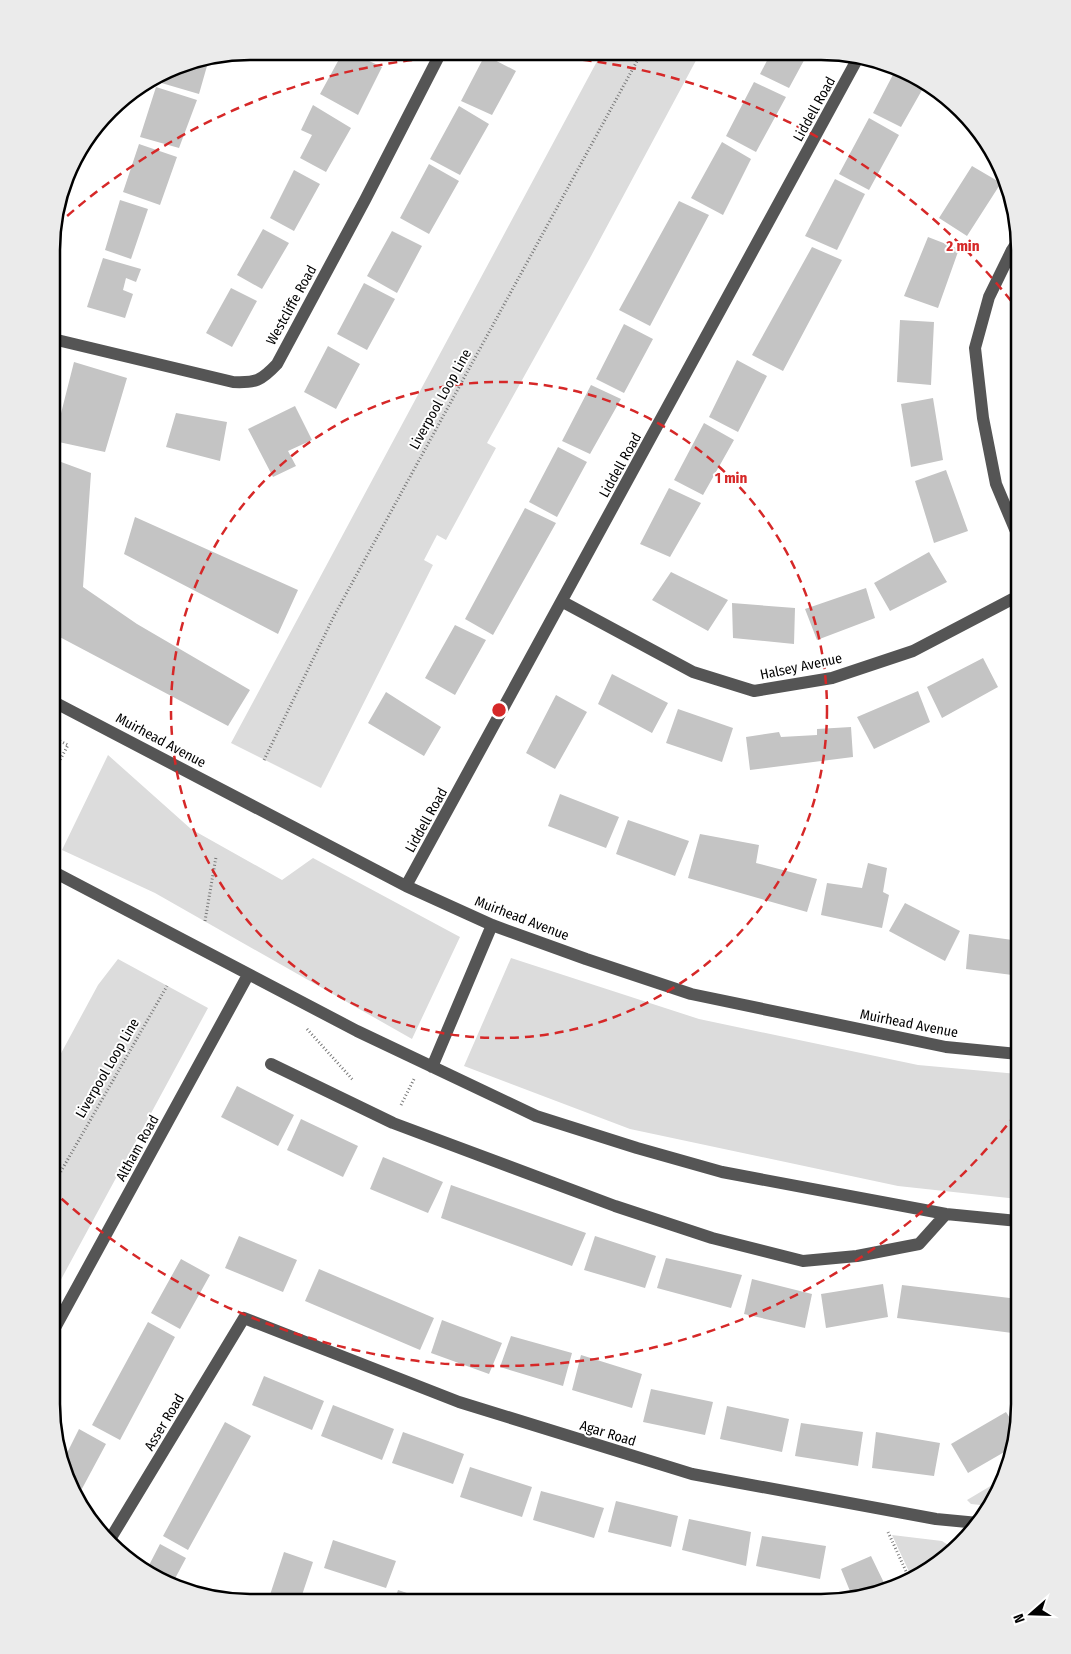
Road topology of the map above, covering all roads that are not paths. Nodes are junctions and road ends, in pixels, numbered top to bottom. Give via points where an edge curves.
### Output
1 (437, 60) edge
2 (855, 63) edge
3 (1011, 252) edge
4 (60, 341) edge
5 (1011, 520) edge
6 (1011, 600) edge
7 (563, 602) junction
8 (60, 704) edge
9 (60, 876) edge
10 (406, 886) junction
11 (492, 925) junction
12 (248, 975) junction
13 (1011, 1053) edge
14 (271, 1064) dead end
15 (427, 1065) junction
16 (946, 1214) junction
17 (1011, 1220) edge
18 (244, 1318) joint
19 (60, 1319) edge
20 (969, 1523) edge
21 (113, 1535) edge

1 - 4 street, Westcliffe Road via 366,200 277,364 265,377 253,383 233,382
2 - 7 street, Liddell Road
3 - 5 street via 989,297 975,348 983,418 996,484
6 - 7 street, Halsey Avenue via 913,651 832,678 754,691 694,672
7 - 10 street, Liddell Road
8 - 10 street, Muirhead Avenue
9 - 12 street
10 - 11 street, Muirhead Avenue
11 - 13 street, Muirhead Avenue via 690,994 946,1047
11 - 15 street
12 - 15 street
12 - 19 street, Altham Road
14 - 16 street via 393,1123 614,1206 712,1238 803,1261 857,1256 919,1244
15 - 16 street via 536,1116 637,1148 722,1172
16 - 17 street
18 - 20 street, Agar Road via 459,1402 692,1474
18 - 21 street, Asser Road

